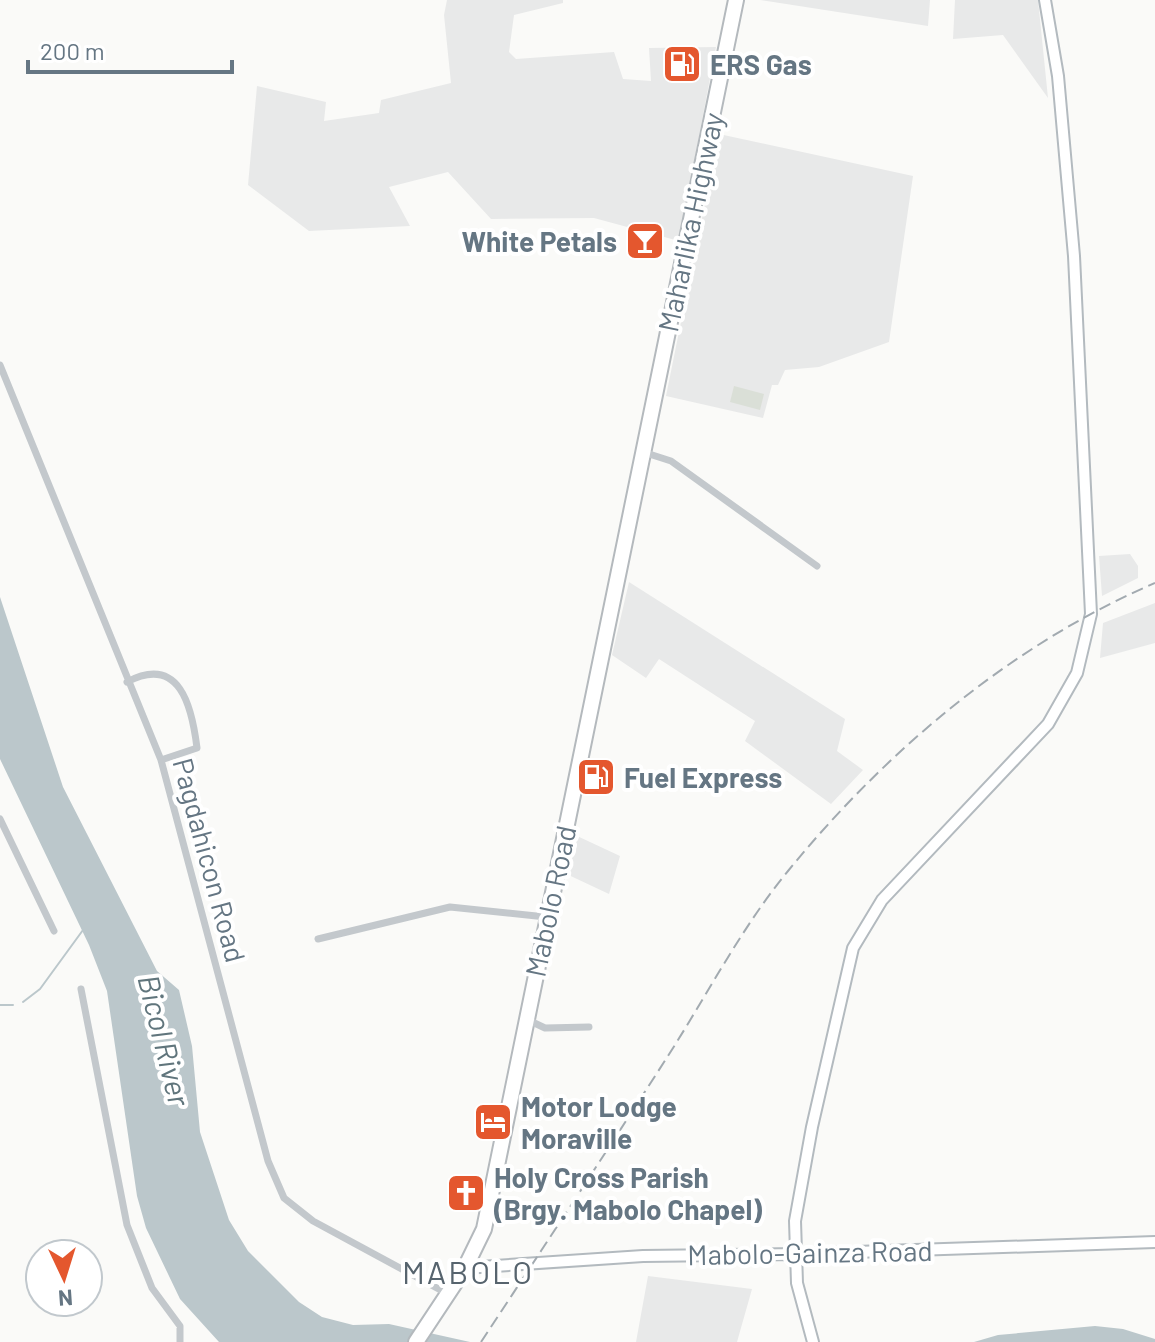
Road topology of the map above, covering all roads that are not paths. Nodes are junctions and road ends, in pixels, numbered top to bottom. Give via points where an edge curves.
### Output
1 (736, 0) edge
2 (1045, 0) edge
3 (0, 365) edge
4 (644, 448) junction
5 (817, 566) dead end
6 (127, 682) junction
7 (161, 760) junction
8 (0, 819) edge
9 (546, 917) junction
10 (54, 931) dead end
11 (318, 939) dead end
12 (81, 989) dead end
13 (526, 1019) junction
14 (589, 1027) dead end
15 (1155, 1242) edge
16 (796, 1254) junction
17 (465, 1268) junction
18 (448, 1294) junction
19 (180, 1342) edge
20 (416, 1342) edge
21 (813, 1342) edge

1 - 4 highway, Maharlika Highway
2 - 16 main road via 1058,76 1075,272 1091,614 1086,644 1077,673 1048,724 882,900 853,948 801,1177
3 - 6 street, Pagdahicon Road
4 - 5 street via 671,461
4 - 9 highway, Mabolo Road
6 - 7 street, Pagdahicon Road
6 - 7 street via 143,673 157,675 172,682 192,706 197,748
7 - 18 street, Pagdahicon Road via 268,1161 284,1198 313,1221
8 - 10 street
9 - 11 street via 450,907
9 - 13 highway, Mabolo Road
12 - 19 street via 127,1225 152,1288 180,1326
13 - 14 street via 545,1028
13 - 17 highway, Mabolo Road via 484,1229
15 - 16 main road, Mabolo-Gainza Road
16 - 17 main road, Mabolo-Gainza Road via 643,1256
16 - 21 main road via 797,1283
17 - 18 highway, Mabolo Road
18 - 20 highway, Mabolo Road

